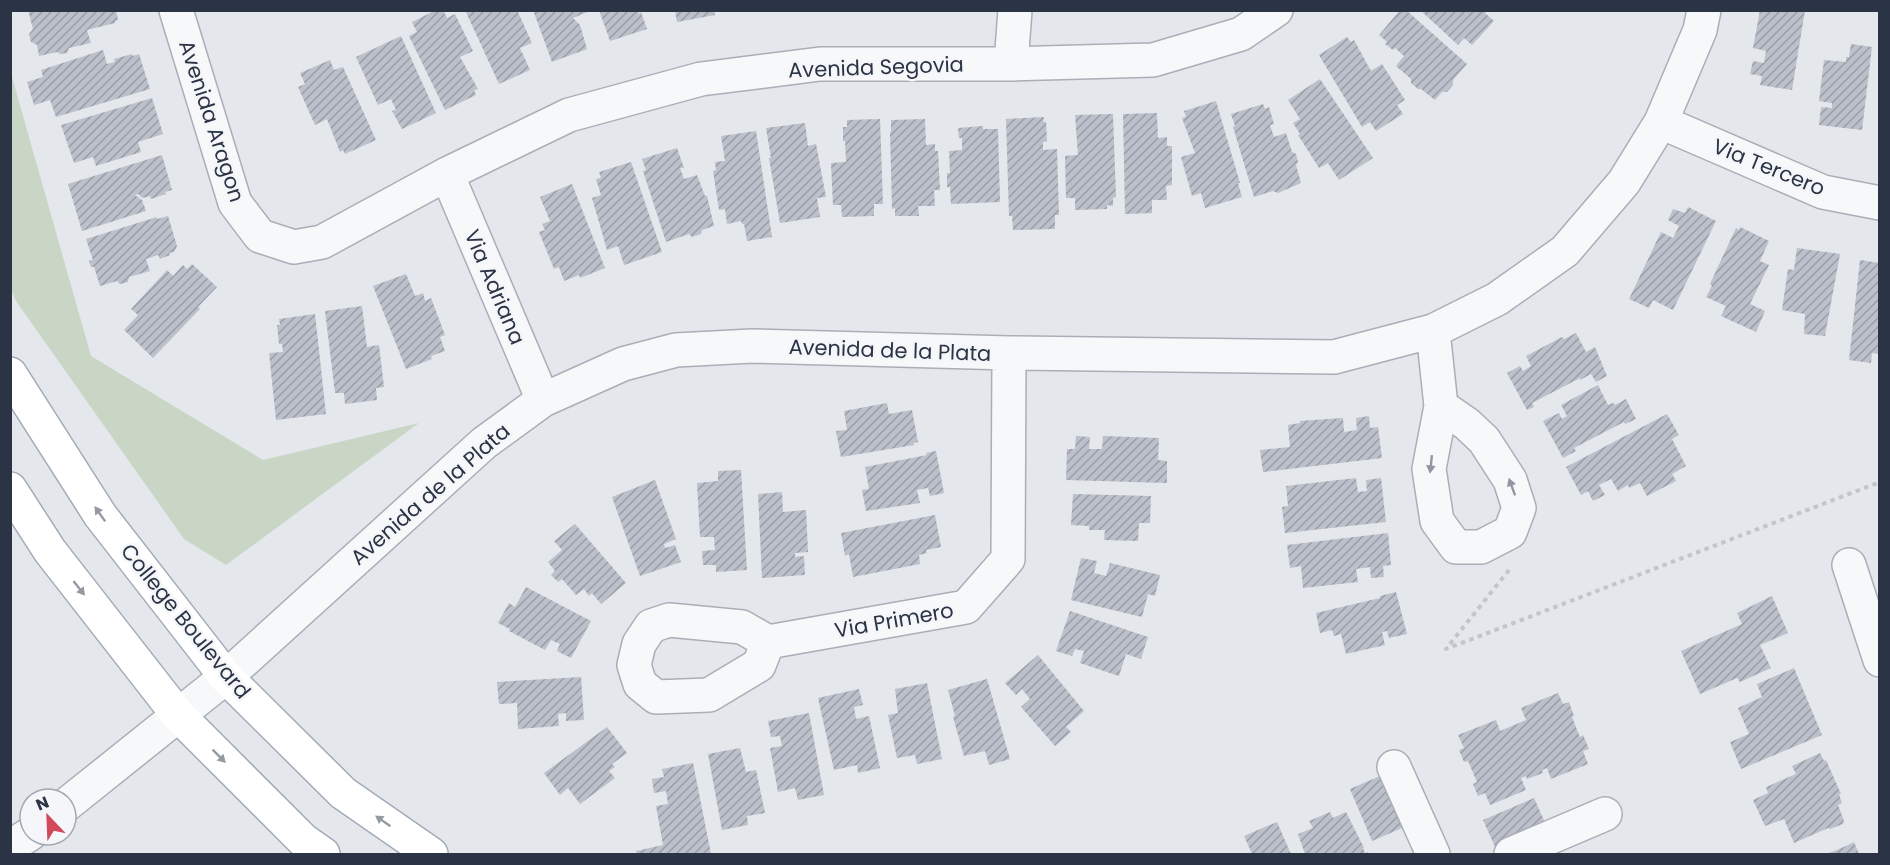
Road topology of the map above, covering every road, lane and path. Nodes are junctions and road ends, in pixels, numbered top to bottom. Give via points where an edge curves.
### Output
1 (176, 10) edge
2 (1015, 10) edge
3 (1276, 10) edge
4 (1704, 10) edge
5 (1011, 64) junction
6 (1661, 122) junction
7 (447, 174) junction
8 (1880, 203) edge
9 (1433, 331) junction
10 (1009, 353) junction
11 (10, 374) edge
12 (543, 400) junction
13 (1441, 406) junction
14 (1880, 482) edge
15 (10, 489) edge
16 (1510, 532) junction
17 (1849, 565) dead end
18 (768, 642) dead end
19 (1880, 660) edge
20 (226, 677) junction
21 (178, 715) junction
22 (1394, 767) dead end
23 (78, 795) edge
24 (1605, 814) dead end
25 (323, 855) edge
26 (431, 855) edge
27 (1433, 855) edge
28 (1511, 855) edge

1 - 7 street, Avenida Aragon via 235,203 260,236 294,247 322,242
2 - 5 street
3 - 5 street, Avenida Segovia via 1241,34 1153,60
4 - 6 street, Avenida de la Plata via 1700,30
5 - 7 street, Avenida Segovia via 820,64 701,79 569,115
6 - 8 street, Via Tercero via 1823,192
6 - 9 street, Avenida de la Plata via 1624,182 1565,250 1497,299
7 - 12 street, Via Adriana
9 - 10 street, Avenida de la Plata via 1334,357
9 - 13 street
10 - 12 street, Avenida de la Plata via 752,346 676,350 623,364
10 - 18 street, Via Primero via 1008,559 966,608
20 -> 11 main road, College Boulevard via 100,515
12 - 20 street, Avenida de la Plata via 484,443
16 -> 13 street via 1519,508 1510,480 1484,440
13 -> 16 street via 1429,469 1437,521 1456,547 1480,547
14 - 16 path via 1446,649 1512,566
15 -> 21 main road via 50,551
17 - 19 street
20 - 21 street, Avenida de la Plata
26 -> 20 main road, College Boulevard via 343,793
21 - 23 street, Avenida de la Plata
21 -> 25 main road via 303,840
22 - 27 street
24 - 28 street

